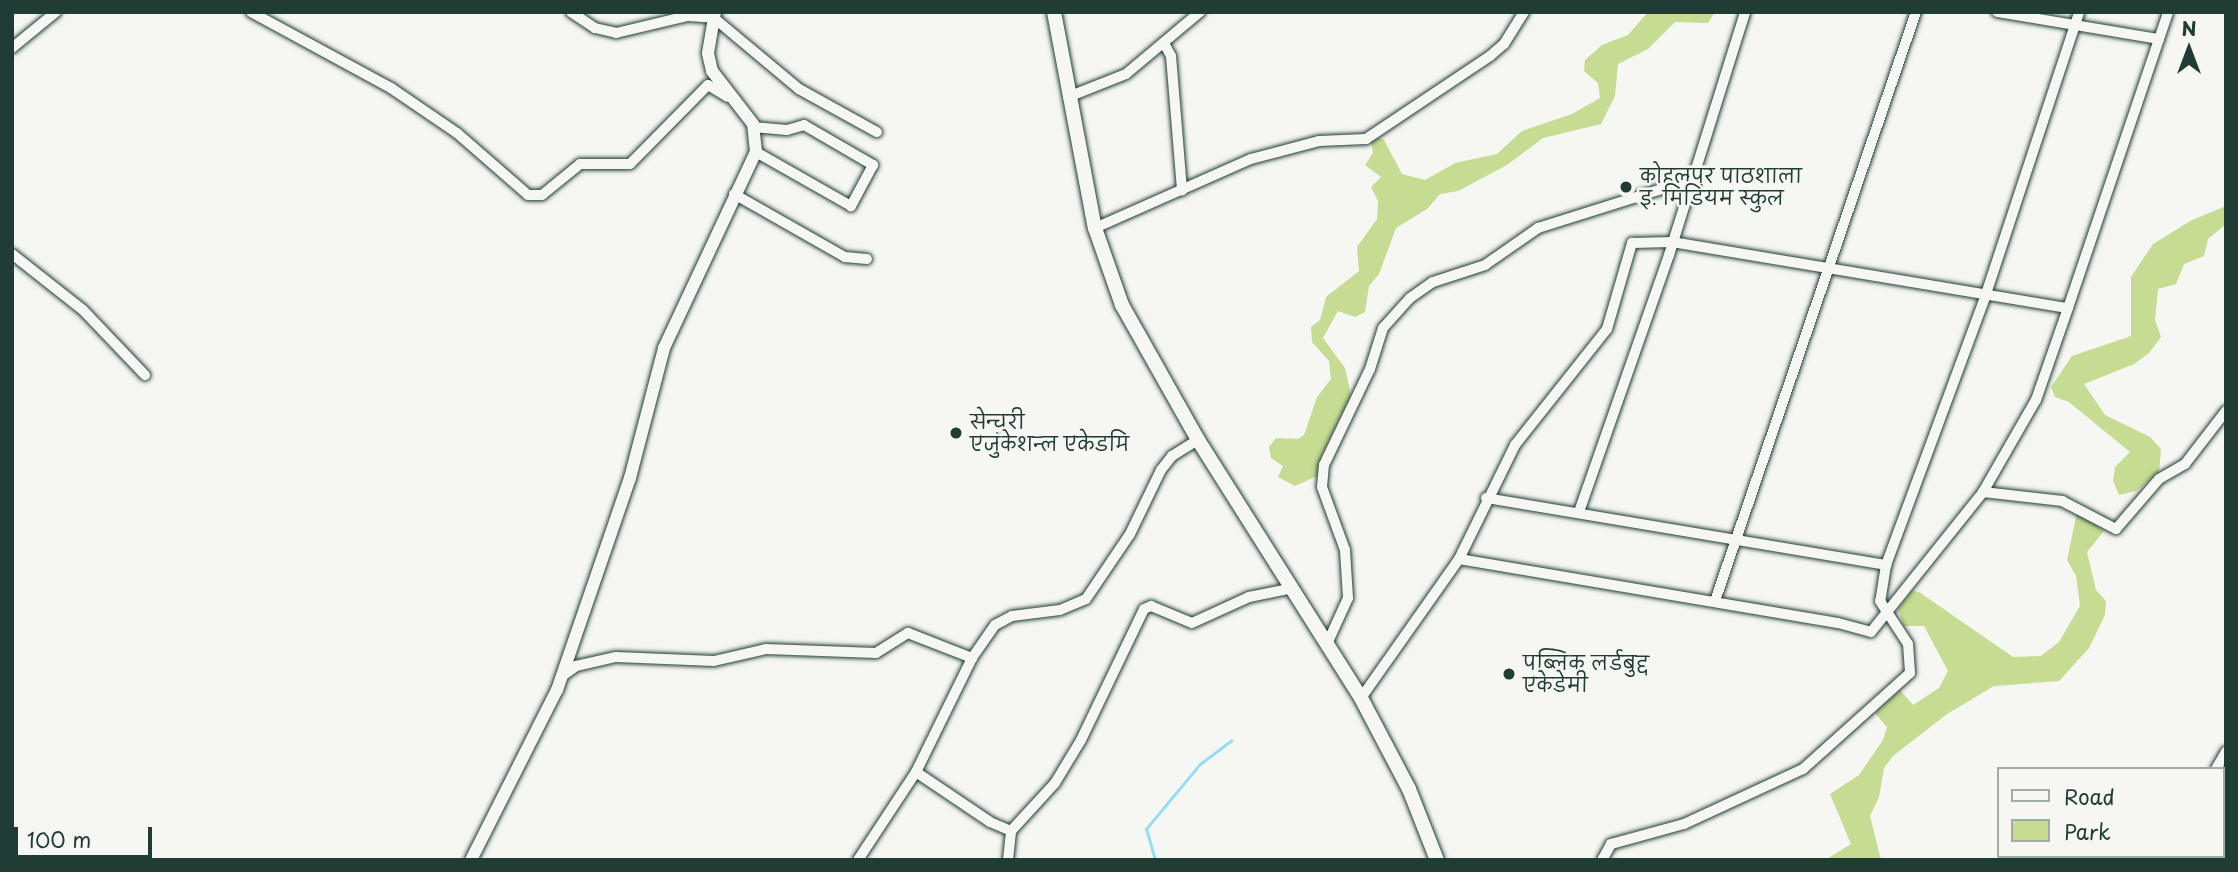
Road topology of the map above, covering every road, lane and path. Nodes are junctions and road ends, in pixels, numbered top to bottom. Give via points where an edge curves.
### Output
1 (56, 12) edge
2 (251, 12) edge
3 (571, 12) edge
4 (1054, 12) edge
5 (1200, 12) edge
6 (1524, 12) edge
7 (1745, 12) edge
8 (1916, 12) edge
9 (1997, 12) edge
10 (2079, 12) edge
11 (2168, 12) edge
12 (714, 15) edge
13 (2075, 24) junction
14 (2159, 39) junction
15 (1164, 43) junction
16 (12, 48) edge
17 (728, 97) junction
18 (1068, 97) junction
19 (753, 127) junction
20 (877, 132) dead end
21 (755, 152) junction
22 (1690, 180) junction
23 (1182, 191) junction
24 (734, 194) junction
25 (1095, 229) junction
26 (1672, 242) junction
27 (12, 254) edge
28 (867, 259) dead end
29 (1828, 268) junction
30 (1986, 293) junction
31 (2068, 308) junction
32 (145, 375) dead end
33 (2226, 411) edge
34 (1198, 440) junction
35 (1983, 492) junction
36 (1486, 498) junction
37 (1579, 512) junction
38 (1735, 537) junction
39 (1459, 559) junction
40 (1886, 565) junction
41 (1289, 589) junction
42 (1715, 601) junction
43 (1886, 617) junction
44 (1327, 644) junction
45 (972, 658) junction
46 (561, 677) junction
47 (1361, 698) junction
48 (916, 772) junction
49 (1011, 831) junction
50 (471, 860) edge
51 (858, 860) edge
52 (1008, 860) edge
53 (1437, 860) edge
54 (1602, 860) edge

1 - 16 street
2 - 17 street via 391,88 457,133 528,195 542,195 580,164 630,164 708,85
3 - 12 street via 595,28 616,33 688,16
4 - 18 main road
5 - 15 street
6 - 23 street via 1504,44 1490,56 1366,139 1319,141 1251,159
7 - 22 street
8 - 29 street
9 - 13 street
10 - 13 street
11 - 14 street
12 - 17 street via 708,53 712,71
12 - 20 street via 799,89
13 - 14 street
13 - 30 street
14 - 31 street
15 - 18 street via 1126,75
15 - 23 street via 1171,56
17 - 19 street
18 - 25 main road
19 - 21 street
19 - 21 street via 788,130 804,125 873,165 851,206
21 - 24 street
22 - 26 street
22 - 44 street via 1538,228 1485,265 1433,282 1410,298 1383,328 1370,369 1324,465 1322,487 1340,529 1348,597
23 - 25 street
24 - 28 street via 845,257
24 - 46 street via 651,382 630,478
25 - 34 main road via 1122,305
26 - 29 street
26 - 36 street via 1632,243 1607,329 1515,445
26 - 37 street
27 - 32 street via 83,310
29 - 30 street
29 - 38 street
30 - 31 street
30 - 40 street
31 - 35 street via 2036,400
33 - 35 street via 2185,464 2159,479 2116,528 2062,501
34 - 41 main road
34 - 45 street via 1172,456 1161,470 1113,563 1086,599 1060,610 1012,616 995,625
35 - 43 street
36 - 37 street
36 - 39 street
37 - 38 street
38 - 40 street
38 - 42 street
39 - 42 street
39 - 47 street
40 - 43 street via 1879,584
41 - 44 main road
41 - 49 street via 1249,597 1192,623 1151,606 1144,608 1075,751 1039,804
42 - 43 street via 1838,623 1867,633
43 - 54 street via 1908,644 1910,673 1803,769 1694,821 1611,844
44 - 47 main road
45 - 46 street via 908,633 876,653 766,649 714,661 615,657 576,666
45 - 48 street
46 - 50 street
47 - 53 main road via 1409,789
48 - 49 street
48 - 51 street
49 - 52 street

